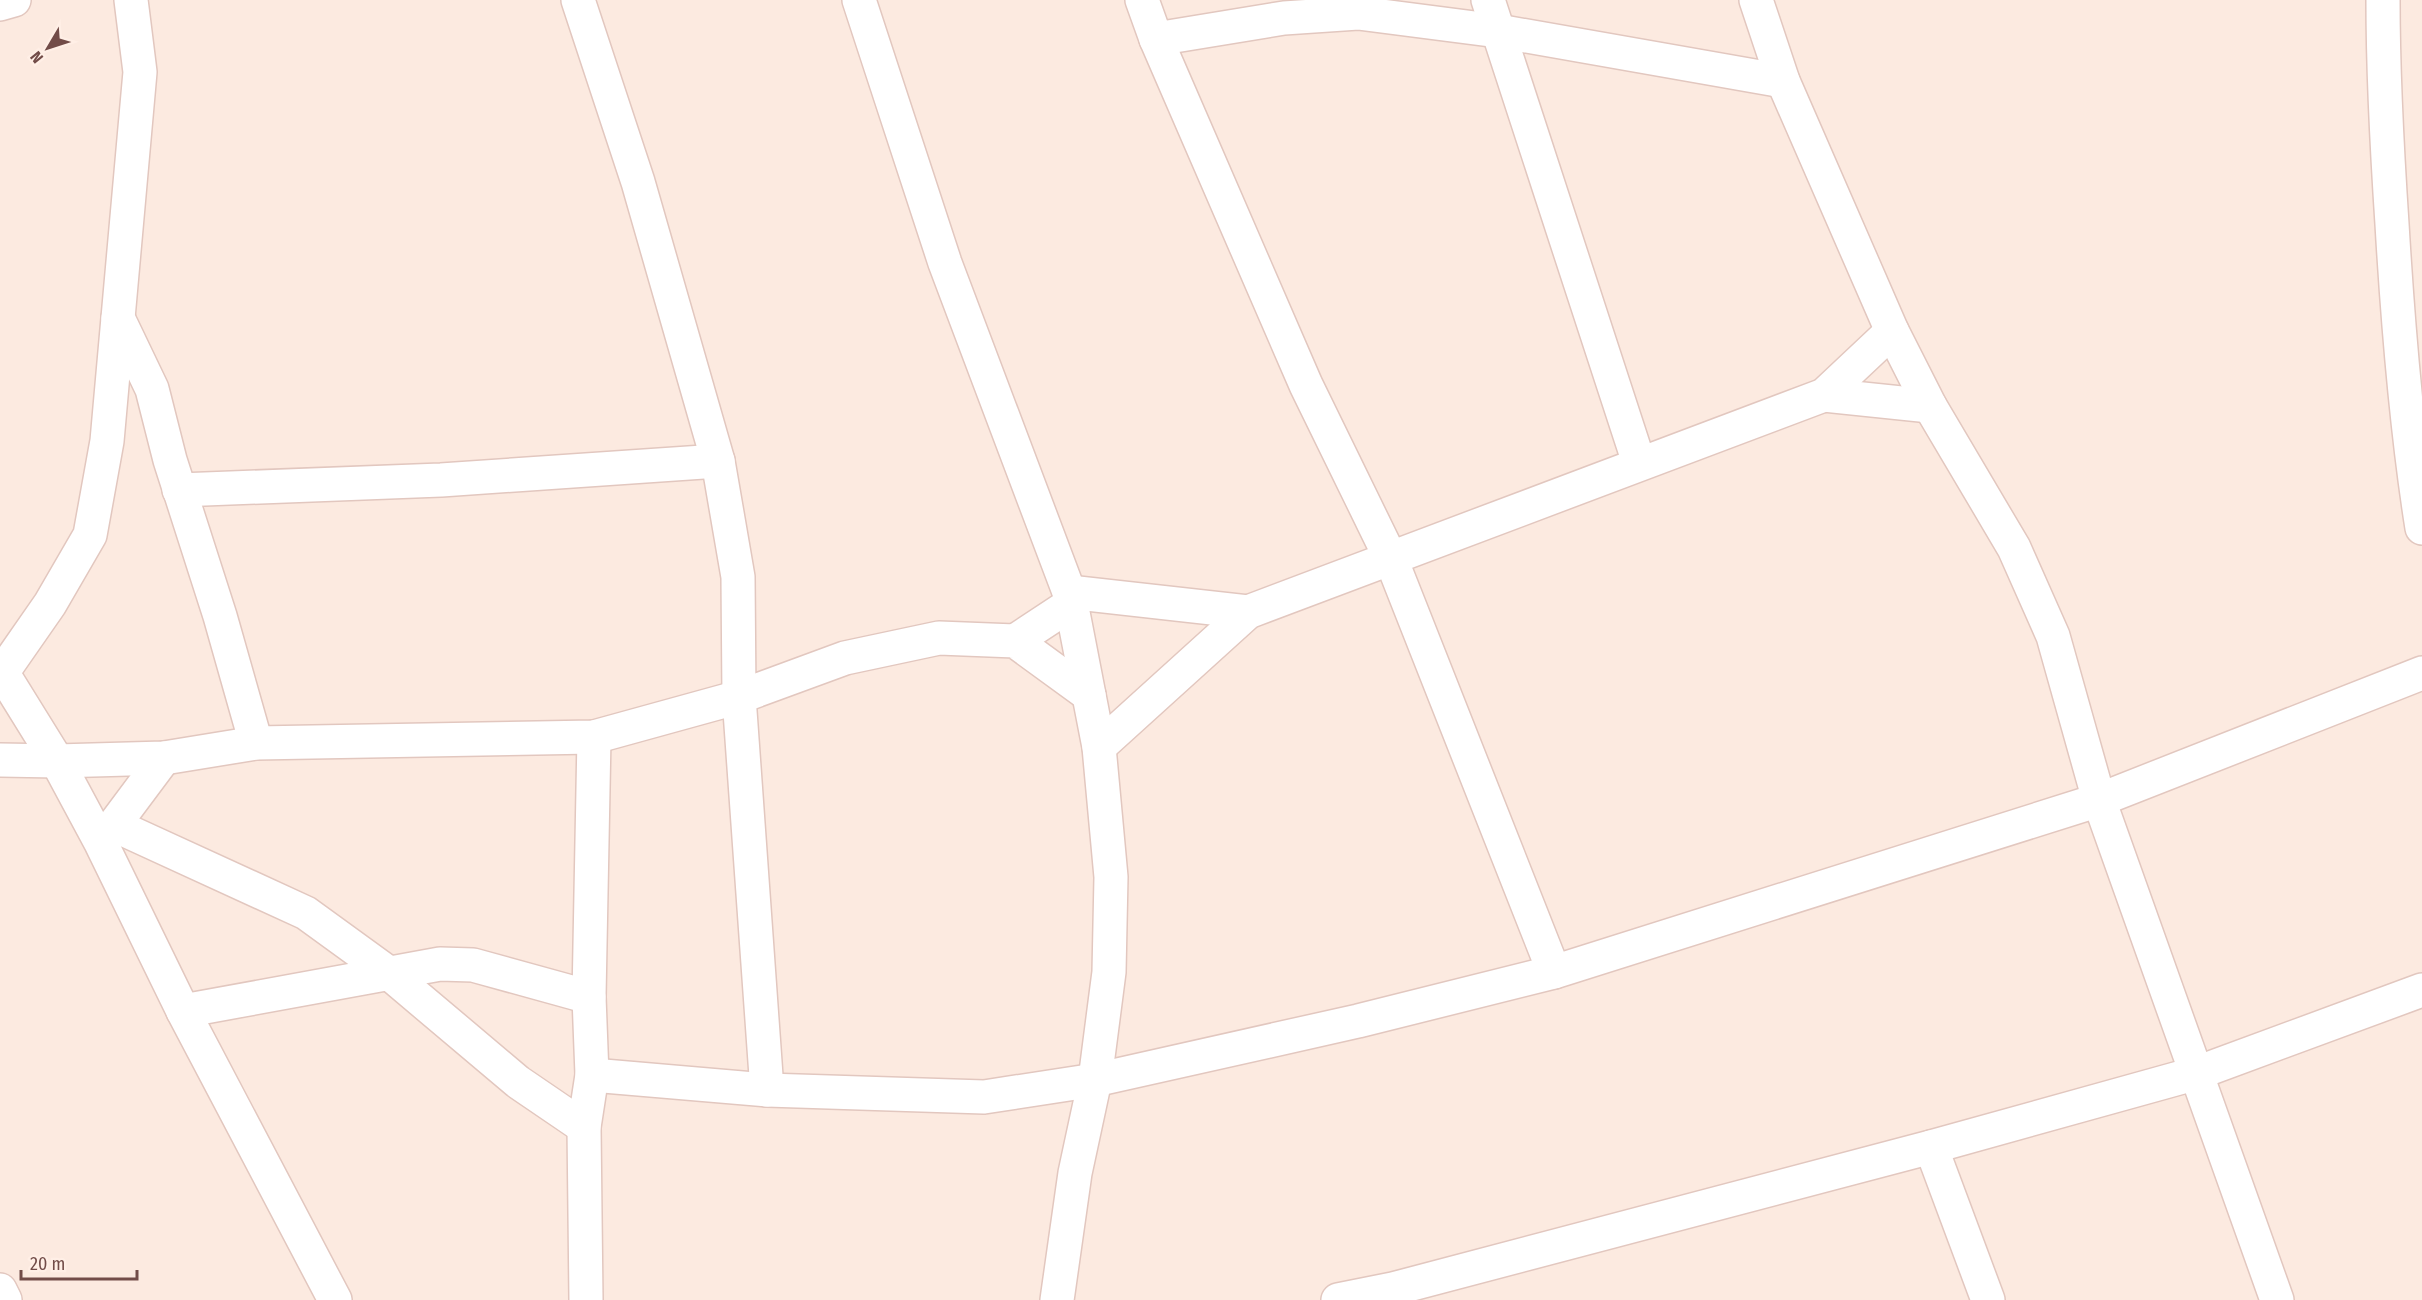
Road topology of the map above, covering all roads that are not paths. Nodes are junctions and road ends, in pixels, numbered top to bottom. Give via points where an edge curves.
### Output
1 (14, 0) edge
2 (131, 0) edge
3 (578, 0) edge
4 (859, 0) edge
5 (1142, 0) edge
6 (1488, 0) edge
7 (1756, 0) edge
8 (2384, 0) edge
9 (0, 4) edge
10 (1498, 31) junction
11 (1156, 39) junction
12 (1783, 81) junction
13 (118, 316) junction
14 (1892, 331) junction
15 (1824, 395) junction
16 (1930, 406) junction
17 (718, 461) junction
18 (1639, 463) junction
19 (179, 490) junction
20 (2422, 528) edge
21 (1391, 559) junction
22 (1070, 598) junction
23 (1248, 612) junction
24 (1015, 641) junction
25 (1, 671) edge
26 (2422, 673) edge
27 (1089, 695) junction
28 (739, 697) junction
29 (594, 736) junction
30 (256, 744) junction
31 (1099, 747) junction
32 (164, 758) junction
33 (0, 760) edge
34 (57, 762) junction
35 (2099, 800) junction
36 (108, 834) junction
37 (1554, 972) junction
38 (390, 974) junction
39 (2422, 990) edge
40 (589, 997) junction
41 (183, 1011) junction
42 (2198, 1073) junction
43 (592, 1075) junction
44 (1095, 1080) junction
45 (767, 1090) junction
46 (584, 1127) junction
47 (1931, 1147) junction
48 (0, 1290) edge
49 (1394, 1294) edge
50 (4, 1300) edge
51 (335, 1300) edge
52 (586, 1300) edge
53 (1057, 1300) edge
54 (1338, 1300) edge
55 (1988, 1300) edge
56 (2277, 1300) edge

1 - 9 street
2 - 13 street via 140,72
3 - 17 street via 638,182
4 - 22 street via 945,262
5 - 11 street
6 - 10 street
7 - 12 street
8 - 20 street via 2383,72 2396,288 2408,442
10 - 11 street via 1358,13 1284,18
10 - 12 street
10 - 18 street
11 - 21 street via 1306,385
12 - 14 street
13 - 19 street via 152,389
13 - 25 street via 107,441 90,535 50,604
14 - 15 street
14 - 16 street
15 - 16 street
15 - 18 street
16 - 35 street via 2014,548 2048,627
17 - 19 street via 441,480
17 - 28 street via 738,576
18 - 21 street
19 - 30 street
21 - 23 street
21 - 37 street
22 - 23 street
22 - 24 street
22 - 27 street
23 - 31 street
24 - 27 street
24 - 28 street via 939,638 845,658
25 - 34 street
26 - 35 street
27 - 31 street
28 - 29 street
28 - 45 street
29 - 30 street
29 - 40 street
30 - 32 street
31 - 44 street via 1111,877 1109,972
32 - 34 street
32 - 36 street
33 - 34 street
34 - 36 street
35 - 37 street
35 - 42 street
36 - 38 street via 306,914
36 - 41 street
37 - 44 street
38 - 40 street via 440,964 473,965
38 - 41 street
38 - 46 street via 518,1082
39 - 42 street
40 - 43 street
41 - 51 street
42 - 47 street
42 - 56 street
43 - 45 street
43 - 46 street
44 - 45 street via 984,1097
44 - 53 street via 1075,1173
46 - 52 street
47 - 49 street
47 - 55 street
48 - 50 street
49 - 54 street

